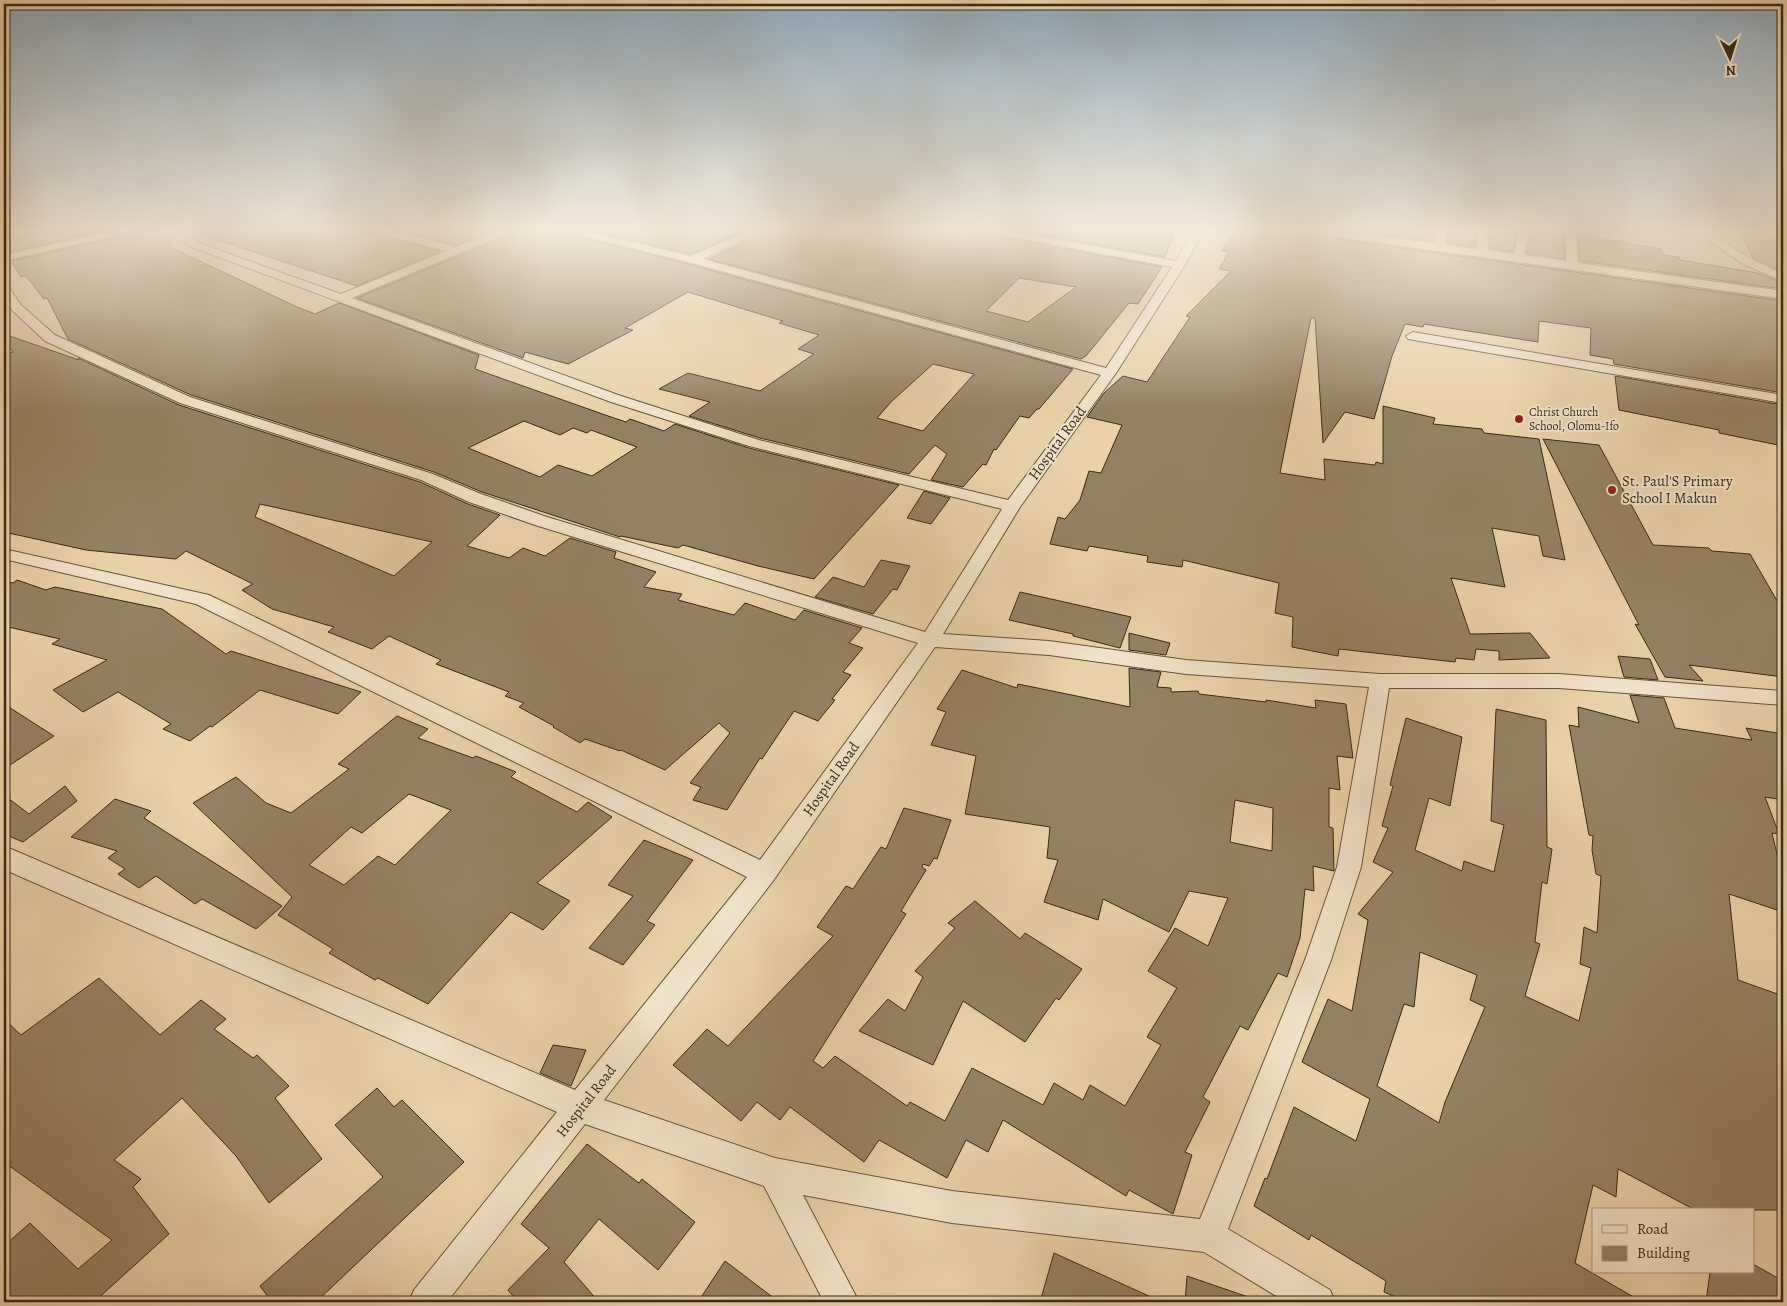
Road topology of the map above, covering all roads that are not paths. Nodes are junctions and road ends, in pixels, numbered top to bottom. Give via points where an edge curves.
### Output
1 (5, 290) edge
2 (316, 290) edge
3 (361, 290) edge
4 (803, 290) edge
5 (1163, 290) edge
6 (1745, 290) edge
7 (1783, 295) edge
8 (340, 299) junction
9 (1413, 336) dead end
10 (1109, 373) junction
11 (1783, 398) edge
12 (1012, 506) junction
13 (4, 554) edge
14 (930, 640) junction
15 (1380, 681) junction
16 (1783, 698) edge
17 (4, 856) edge
18 (764, 874) junction
19 (581, 1107) junction
20 (775, 1174) junction
21 (1209, 1236) junction
22 (426, 1302) edge
23 (842, 1302) edge
24 (1318, 1302) edge

1 - 14 street via 17,308 50,338 185,400 427,478 541,521
2 - 8 street
3 - 8 street
4 - 10 street
5 - 10 street, Hospital Road
6 - 7 street
8 - 12 street via 616,399 754,443
9 - 11 street
10 - 12 street, Hospital Road
12 - 14 street, Hospital Road
13 - 18 street via 202,599
14 - 15 street via 1050,648 1186,667
14 - 18 street, Hospital Road
15 - 16 street via 1559,681
15 - 21 street via 1349,867 1318,960
17 - 19 street
18 - 19 street, Hospital Road
19 - 20 street
19 - 22 street, Hospital Road
20 - 21 street via 952,1207
20 - 23 street
21 - 24 street

